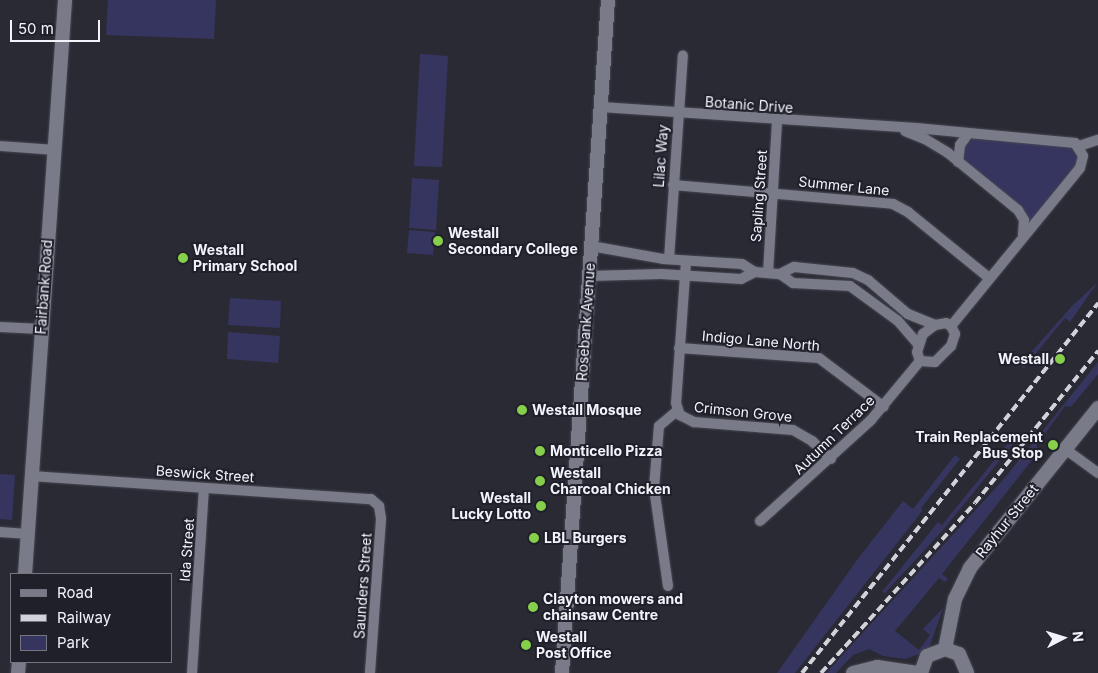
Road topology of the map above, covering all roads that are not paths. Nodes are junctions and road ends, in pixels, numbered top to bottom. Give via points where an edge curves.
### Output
1 (65, 0) edge
2 (608, 0) edge
3 (683, 55) dead end
4 (601, 107) junction
5 (678, 113) junction
6 (778, 121) junction
7 (895, 128) junction
8 (968, 134) junction
9 (1098, 140) edge
10 (0, 146) edge
11 (1079, 146) junction
12 (54, 150) junction
13 (958, 162) junction
14 (673, 185) junction
15 (773, 193) junction
16 (1023, 235) junction
17 (592, 246) junction
18 (668, 259) junction
19 (686, 261) junction
20 (755, 272) junction
21 (768, 273) junction
22 (780, 274) junction
23 (685, 275) junction
24 (590, 276) junction
25 (988, 277) junction
26 (935, 324) junction
27 (951, 326) junction
28 (0, 327) edge
29 (41, 329) junction
30 (918, 344) junction
31 (679, 348) junction
32 (920, 361) junction
33 (884, 408) junction
34 (1098, 408) edge
35 (677, 411) junction
36 (1065, 449) junction
37 (831, 459) junction
38 (1098, 473) edge
39 (31, 476) junction
40 (204, 488) junction
41 (376, 502) joint
42 (760, 521) dead end
43 (0, 532) edge
44 (27, 534) junction
45 (24, 573) edge
46 (668, 586) dead end
47 (946, 649) junction
48 (192, 673) edge
49 (370, 673) edge
50 (562, 673) edge
51 (853, 673) edge
52 (919, 673) edge
53 (967, 673) edge

1 - 12 main road, Fairbank Road
2 - 4 main road, Rosebank Avenue
3 - 5 street, Lilac Way
4 - 5 street, Botanic Drive
4 - 17 main road, Rosebank Avenue
5 - 6 street, Botanic Drive
5 - 14 street, Lilac Way
6 - 7 street, Botanic Drive
6 - 15 street, Sapling Street
7 - 8 street, Botanic Drive
7 - 13 street, Botanic Drive via 925,139
8 - 11 street, Botanic Drive via 1066,140
8 - 13 street via 960,145
9 - 11 street
10 - 12 street
11 - 16 street via 1083,156 1080,168
12 - 29 main road, Fairbank Road
13 - 16 street, Botanic Drive via 1021,213
14 - 15 street, Summer Lane
14 - 18 street, Lilac Way
15 - 21 street, Sapling Street
15 - 25 street, Summer Lane via 893,204 908,212
16 - 25 street
17 - 18 street
17 - 24 main road, Rosebank Avenue
18 - 19 street
19 - 20 street via 742,264
19 - 23 street, Crimson Grove
20 - 21 street
20 - 23 street via 741,279
21 - 22 street
22 - 26 street via 794,268 853,273 868,280 910,316
22 - 30 street via 793,283 853,287 898,321
23 - 24 street
23 - 31 street, Crimson Grove
24 - 50 main road, Rosebank Avenue
25 - 27 street
26 - 27 street
26 - 30 street via 923,334
27 - 32 street via 954,341 946,353 935,362
28 - 29 street
29 - 39 main road, Fairbank Road
30 - 32 street
31 - 33 street, Indigo Lane North via 819,358
31 - 35 street, Crimson Grove
32 - 33 street, Autumn Terrace
33 - 37 street, Autumn Terrace
34 - 36 main road, Rayhur Street
35 - 37 street, Crimson Grove via 684,419 694,422 793,430 812,441
35 - 46 street via 659,426 654,488
36 - 38 street
36 - 47 main road, Rayhur Street via 970,568 955,599
37 - 42 street, Autumn Terrace
39 - 40 street, Beswick Street
39 - 44 main road, Fairbank Road
40 - 41 street, Beswick Street via 366,498
40 - 48 street, Ida Street
41 - 49 street, Saunders Street via 381,519
43 - 44 street
44 - 45 main road, Fairbank Road
47 - 52 main road via 927,656
47 - 53 main road via 959,654
51 - 52 main road via 877,668

